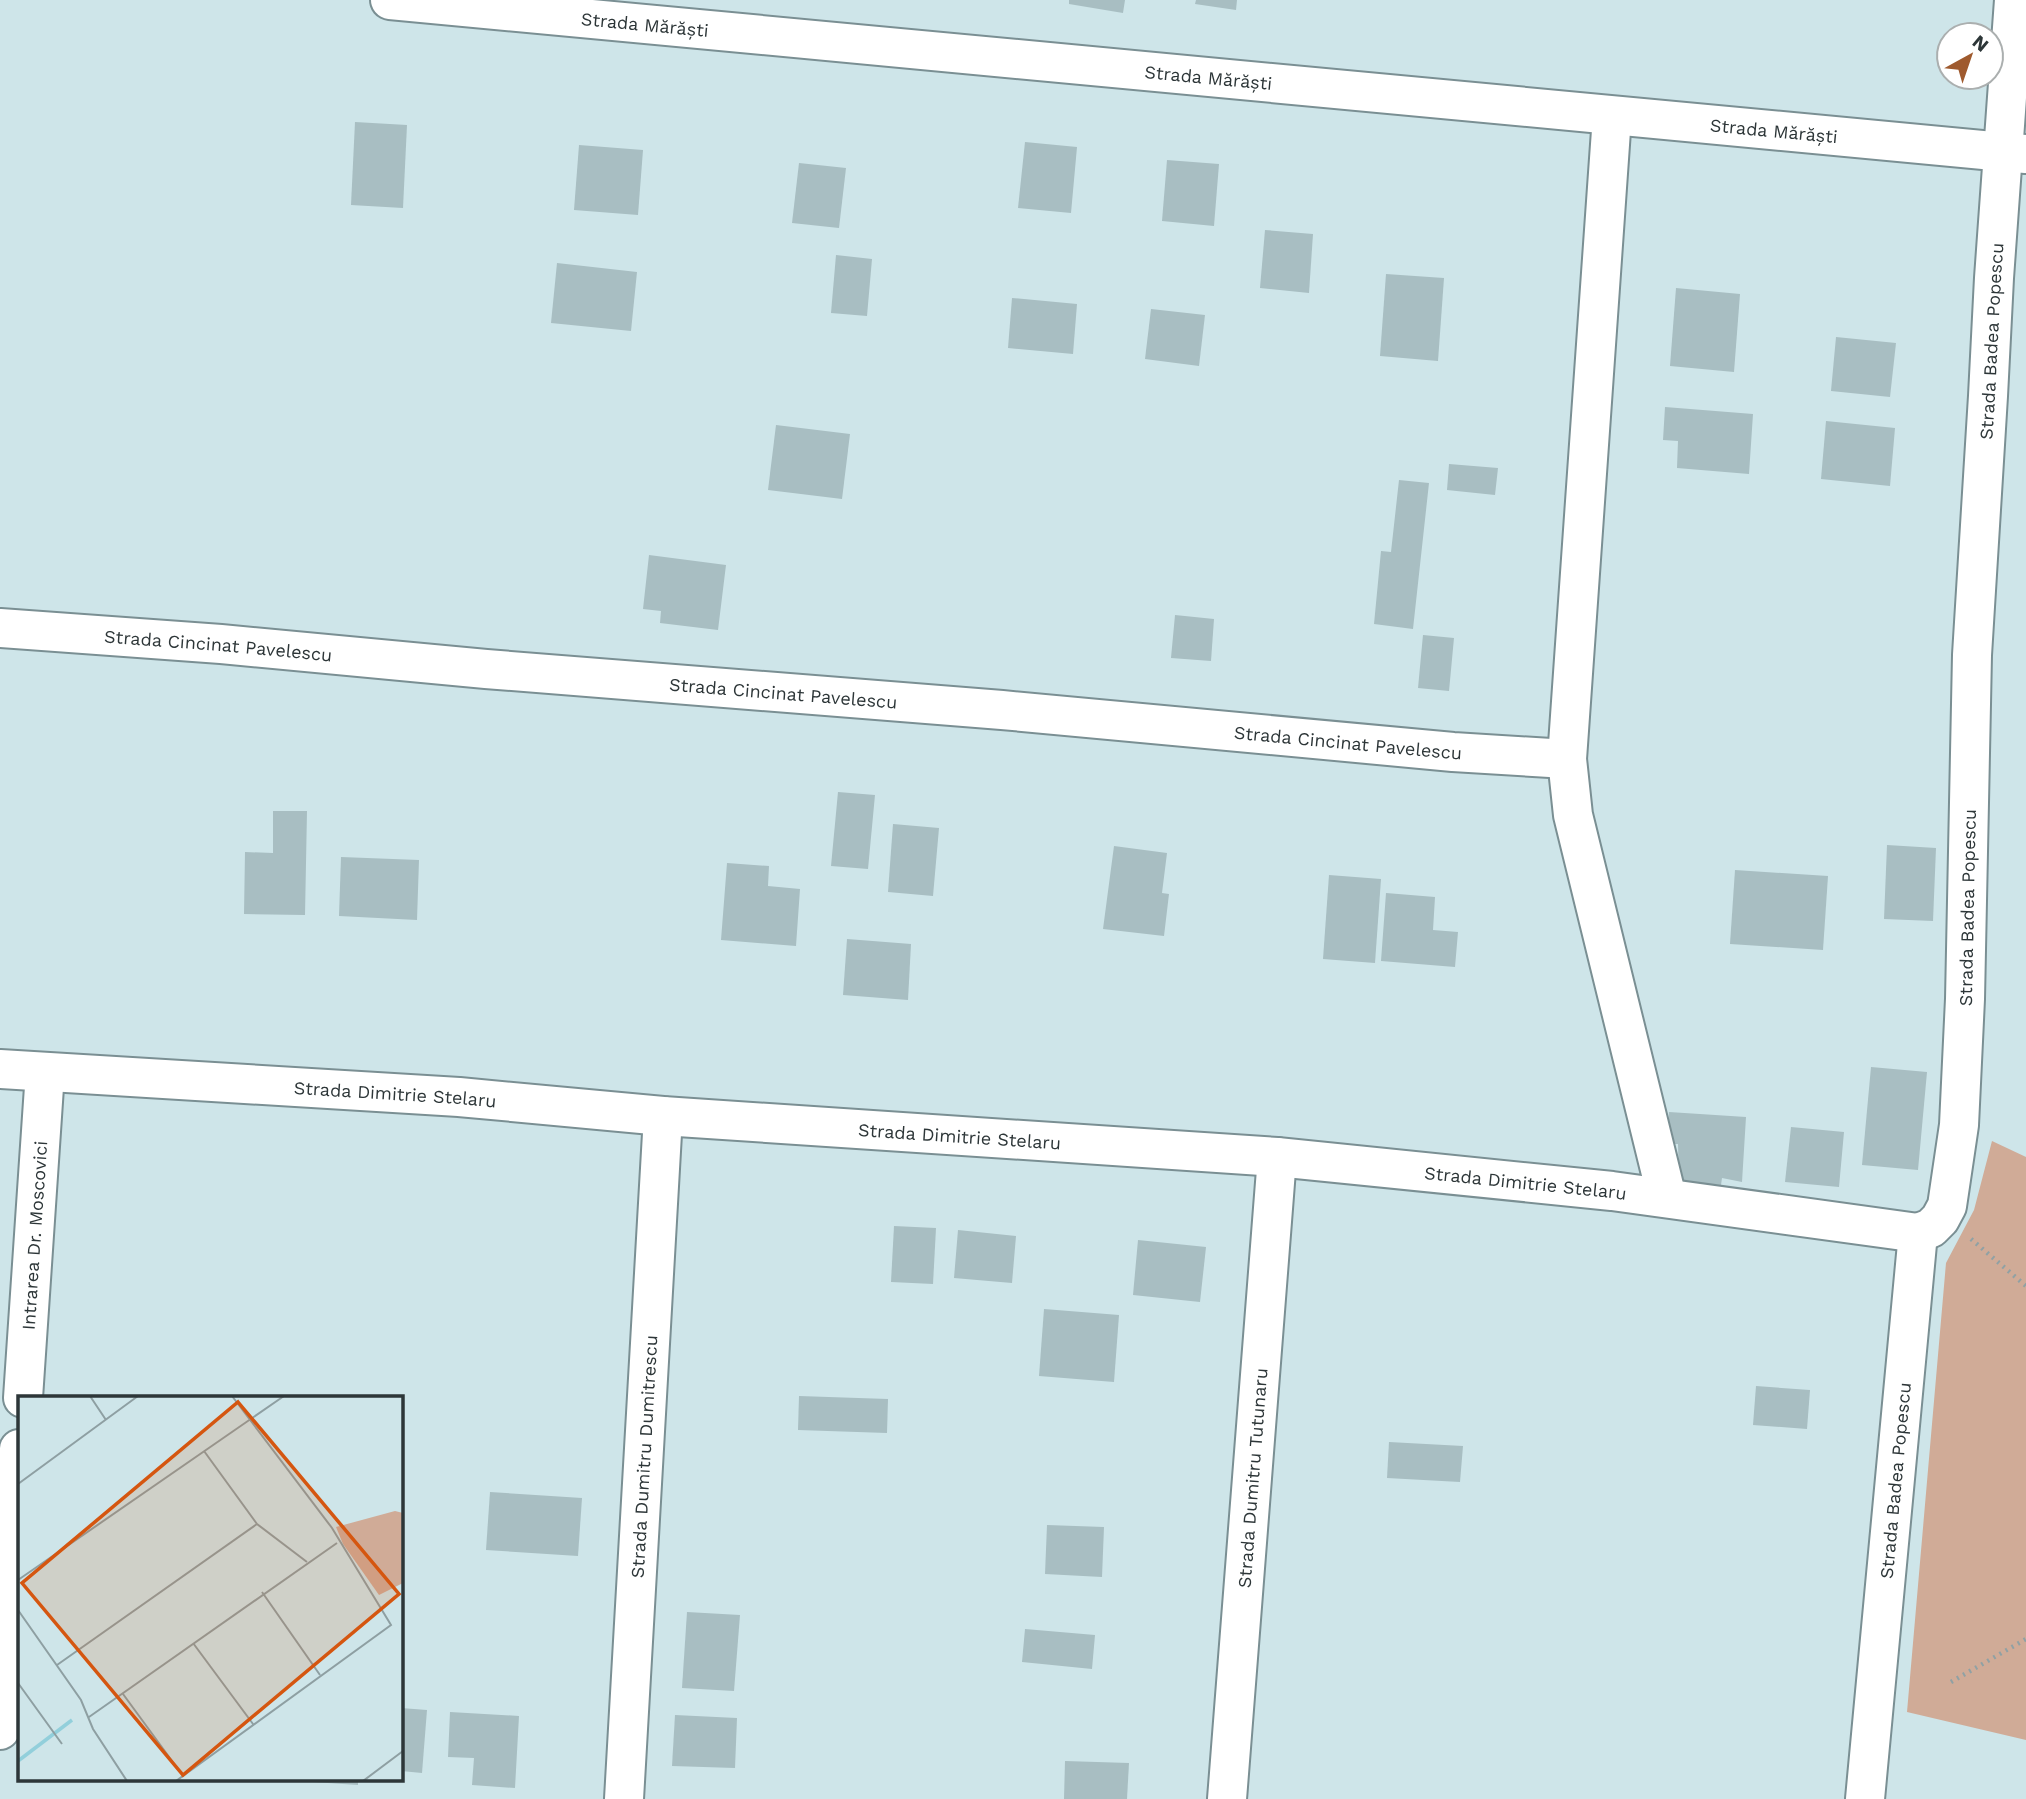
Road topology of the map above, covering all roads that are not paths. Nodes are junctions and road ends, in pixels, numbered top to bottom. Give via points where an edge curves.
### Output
1 (390, 0) edge
2 (2014, 0) edge
3 (1612, 116) junction
4 (2015, 153) edge
5 (0, 628) edge
6 (1567, 759) junction
7 (0, 1069) edge
8 (45, 1072) junction
9 (663, 1115) junction
10 (1277, 1157) junction
11 (1667, 1198) junction
12 (1919, 1233) junction
13 (23, 1396) edge
14 (18, 1464) edge
15 (0, 1730) edge
16 (624, 1799) edge
17 (1227, 1799) edge
18 (1865, 1799) edge

1 - 3 street, Strada Mărăști
2 - 4 street, Strada Badea Popescu
3 - 4 street, Strada Mărăști
3 - 6 street
4 - 12 street, Strada Badea Popescu via 1994,278 1972,655 1959,1125 1947,1206 1931,1228
5 - 6 street, Strada Cincinat Pavelescu
6 - 11 street via 1573,815
7 - 8 street, Strada Dimitrie Stelaru
8 - 9 street, Strada Dimitrie Stelaru via 459,1097
8 - 13 street, Intrarea Dr. Moscovici
9 - 10 street, Strada Dimitrie Stelaru
9 - 16 street, Strada Dumitru Dumitrescu
10 - 11 street, Strada Dimitrie Stelaru
10 - 17 street, Strada Dumitru Tutunaru
11 - 12 street, Strada Dimitrie Stelaru
12 - 18 street, Strada Badea Popescu
14 - 15 street

